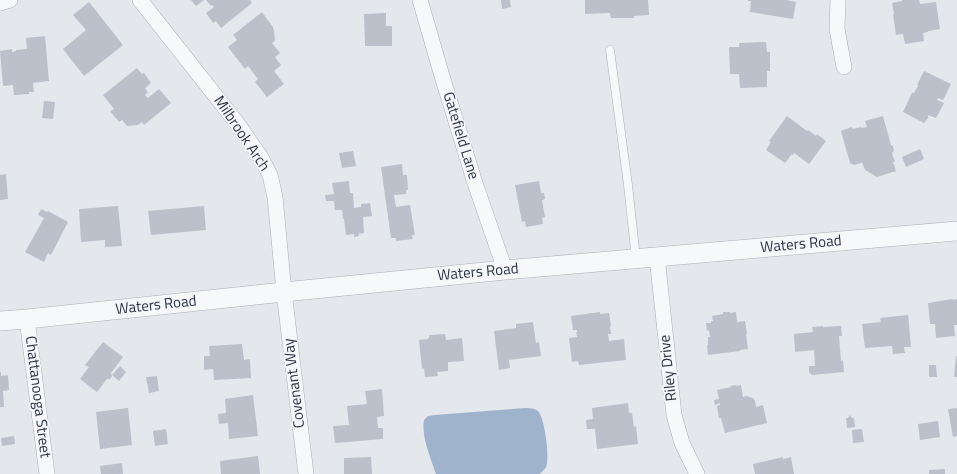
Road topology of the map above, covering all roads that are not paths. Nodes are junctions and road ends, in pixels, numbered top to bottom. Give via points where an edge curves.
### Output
1 (10, 0) edge
2 (140, 0) edge
3 (420, 0) edge
4 (838, 0) edge
5 (0, 3) edge
6 (610, 50) dead end
7 (844, 67) dead end
8 (957, 231) edge
9 (657, 257) junction
10 (636, 259) junction
11 (505, 270) junction
12 (284, 292) junction
13 (27, 320) junction
14 (0, 321) edge
15 (47, 474) edge
16 (306, 474) edge
17 (697, 474) edge

1 - 5 street
2 - 12 street, Milbrook Arch via 237,123 270,175 275,197
3 - 11 street, Gatefield Lane
4 - 7 street via 837,29
6 - 10 lane
8 - 9 street, Waters Road
9 - 10 street, Waters Road
9 - 17 street, Riley Drive via 674,414 682,443
10 - 11 street, Waters Road
11 - 12 street, Waters Road
12 - 13 street, Waters Road
12 - 16 street, Covenant Way
13 - 14 street, Waters Road
13 - 15 street, Chattanooga Street

